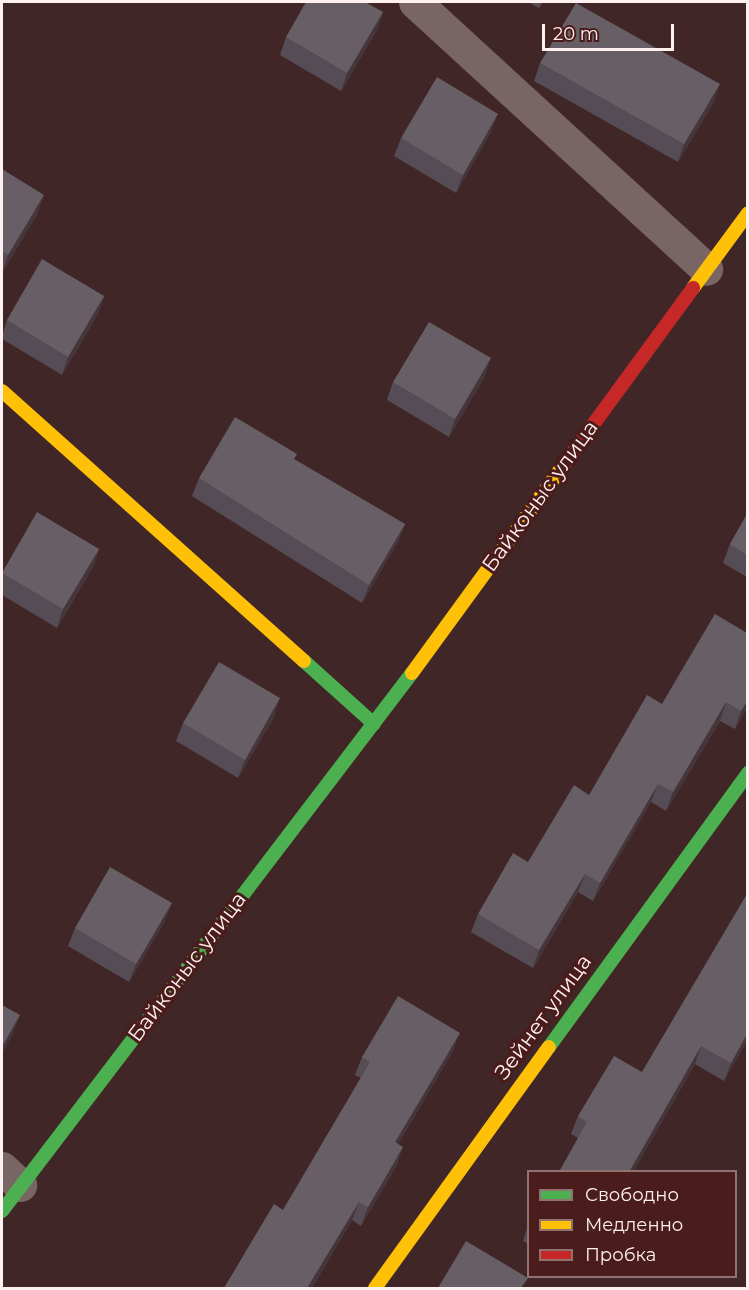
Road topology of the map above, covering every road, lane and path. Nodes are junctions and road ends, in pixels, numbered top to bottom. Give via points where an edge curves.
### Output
1 (415, 2) edge
2 (747, 213) edge
3 (706, 269) junction
4 (2, 391) edge
5 (374, 724) junction
6 (747, 773) edge
7 (11, 1176) edge
8 (2, 1211) edge
9 (375, 1288) edge

1 - 3 street
2 - 3 street, Байконыс улица
3 - 5 street, Байконыс улица
4 - 5 street
5 - 7 street, Байконыс улица
6 - 9 street, Зейнет улица
7 - 8 street, Байконыс улица

